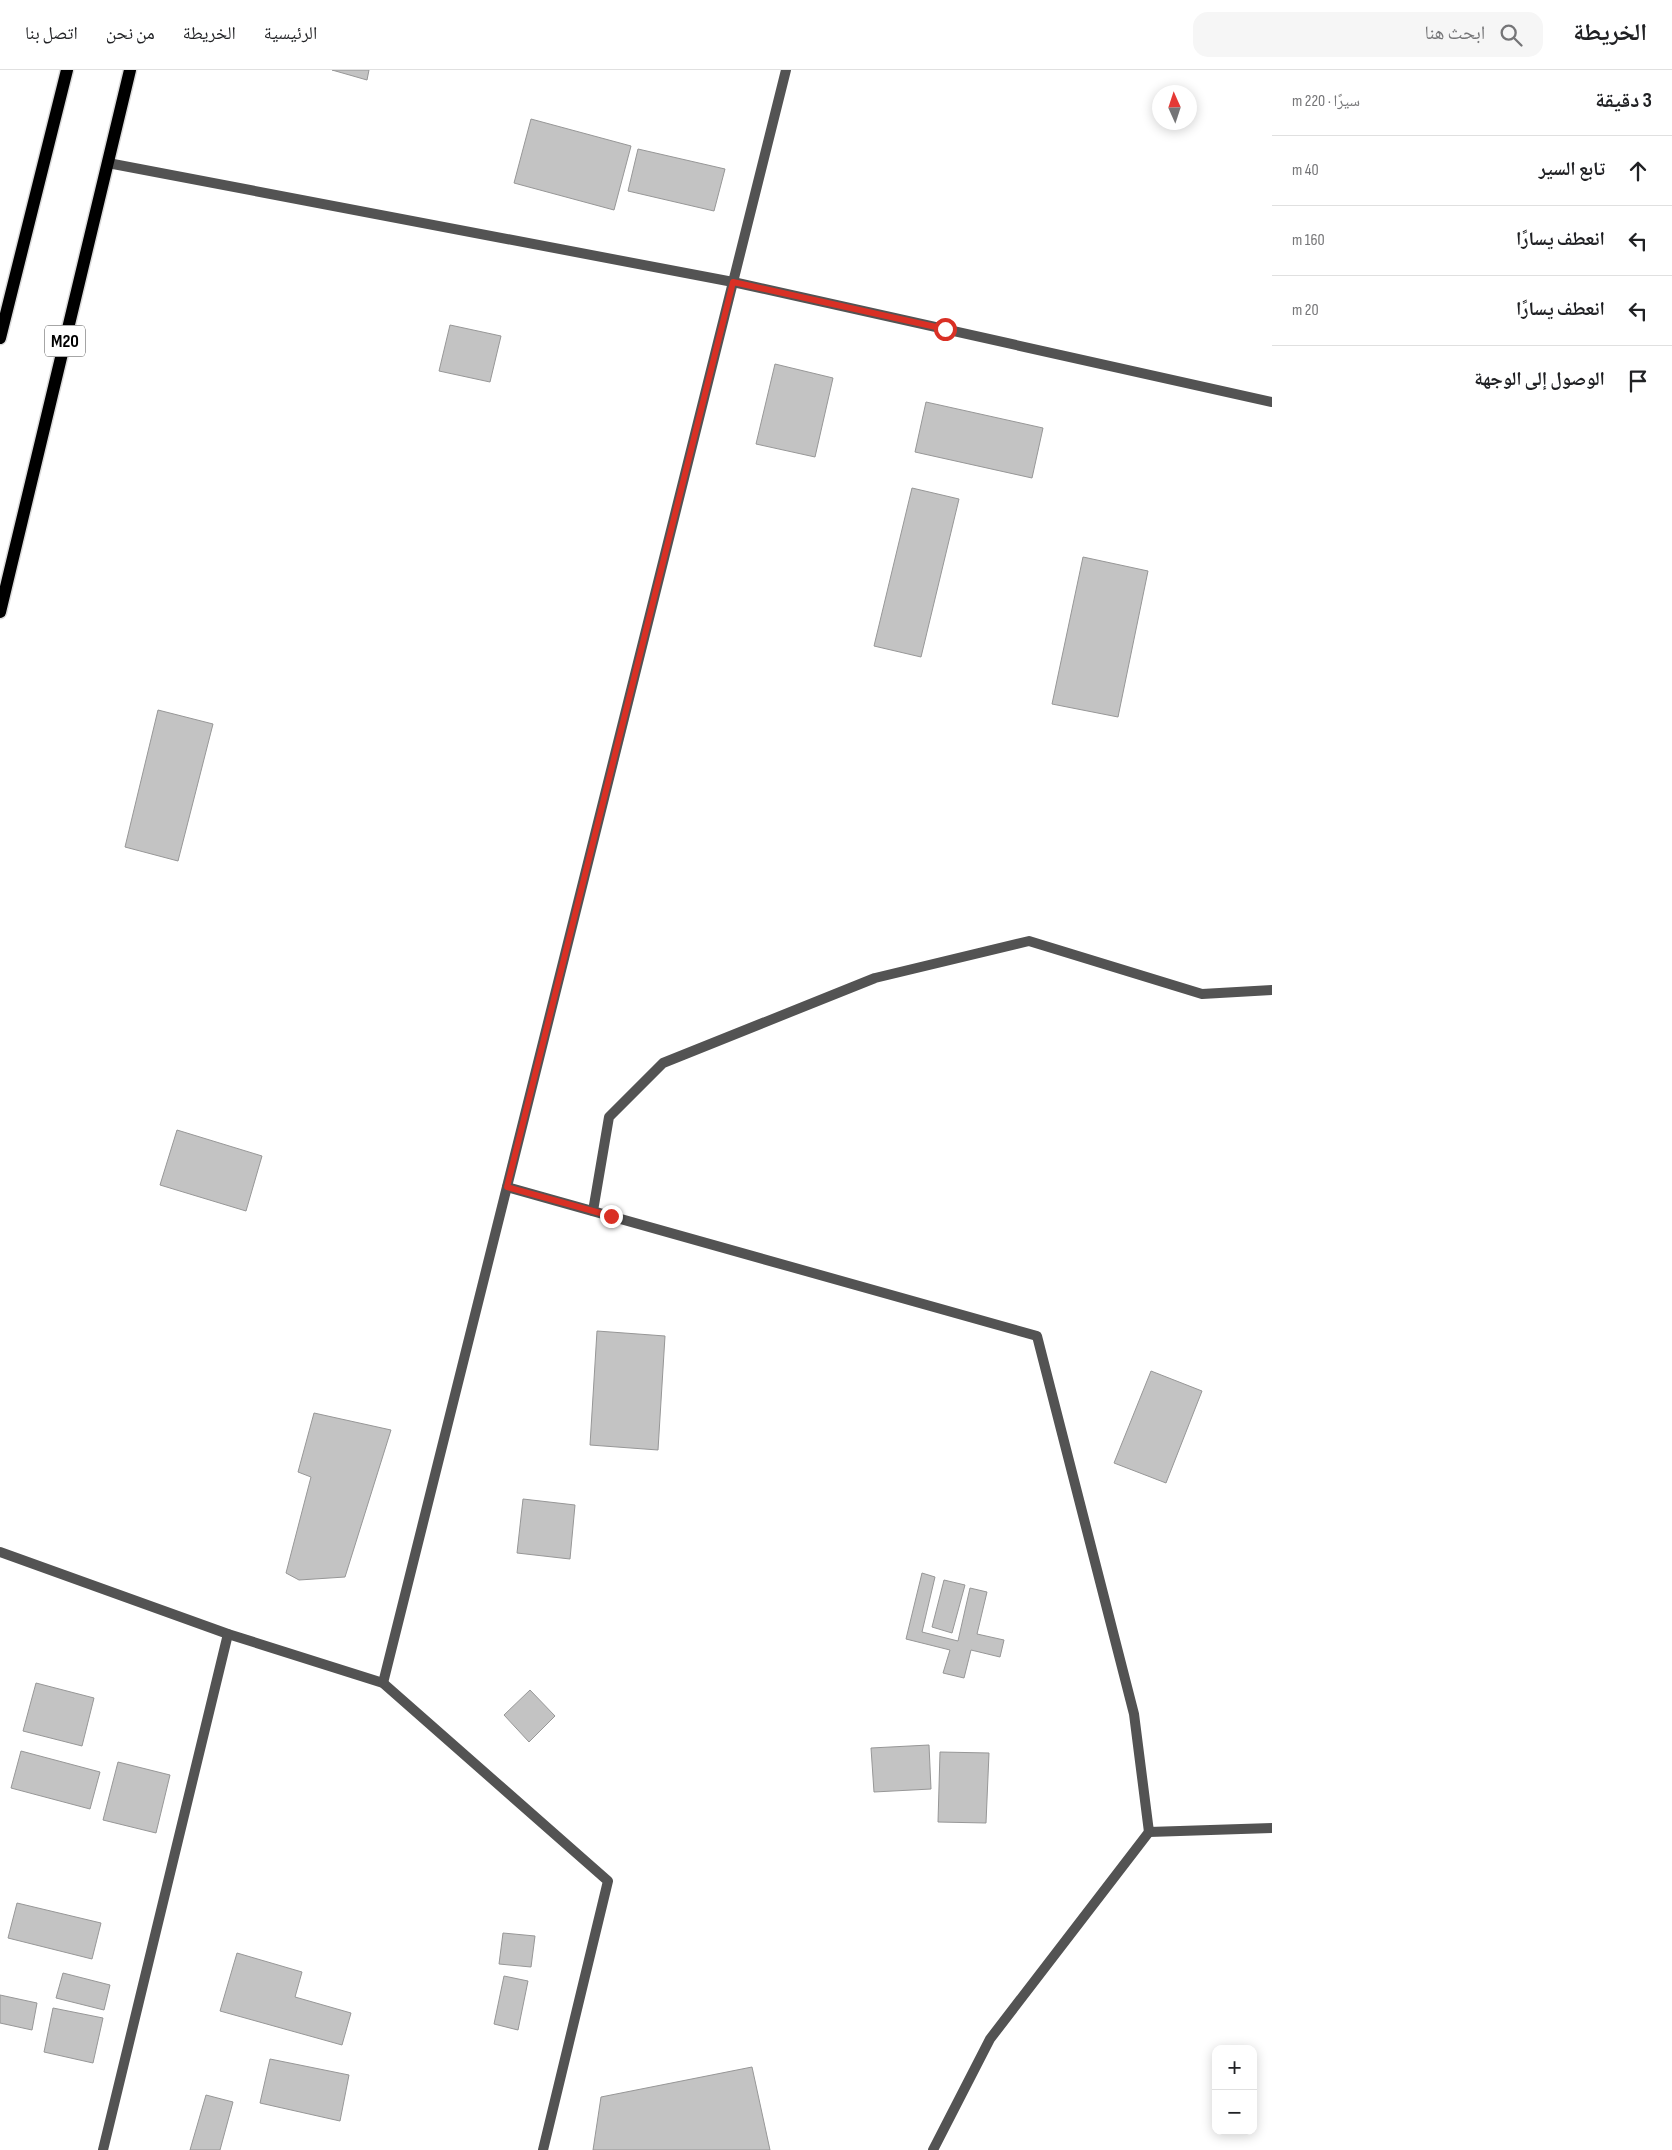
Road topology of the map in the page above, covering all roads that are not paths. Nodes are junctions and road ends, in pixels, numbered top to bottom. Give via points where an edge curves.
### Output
1 (67, 70) edge
2 (130, 70) edge
3 (786, 70) edge
4 (108, 163) junction
5 (733, 282) junction
6 (0, 338) edge
7 (1272, 402) edge
8 (0, 612) edge
9 (1272, 990) edge
10 (507, 1187) junction
11 (593, 1211) junction
12 (0, 1552) edge
13 (228, 1634) junction
14 (383, 1683) junction
15 (1272, 1828) edge
16 (1149, 1832) junction
17 (103, 2150) edge
18 (543, 2150) edge
19 (933, 2150) edge

1 - 6 main road
2 - 4 main road, M20
3 - 5 street
4 - 5 street
4 - 8 main road, M20
5 - 7 street
5 - 10 street
9 - 11 street via 1202,994 1029,940 875,978 663,1063 609,1117
10 - 11 street
10 - 14 street
11 - 16 street via 1038,1336 1134,1714
12 - 13 street
13 - 14 street
13 - 17 street
14 - 18 street via 608,1880
15 - 16 street
16 - 19 street via 990,2039

